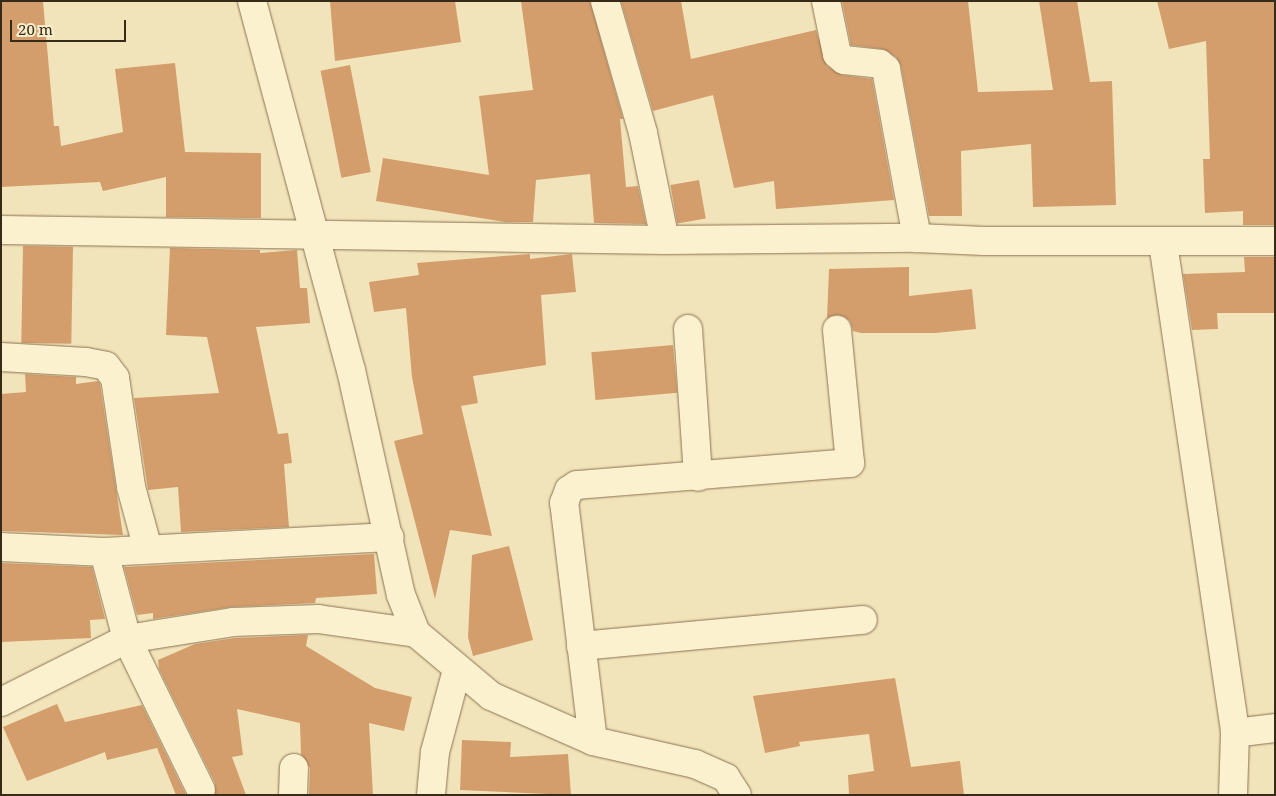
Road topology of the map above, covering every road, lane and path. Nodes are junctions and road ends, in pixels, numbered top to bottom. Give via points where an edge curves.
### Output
1 (252, 1) edge
2 (605, 1) edge
3 (826, 1) edge
4 (1, 230) edge
5 (317, 234) junction
6 (917, 238) junction
7 (665, 240) junction
8 (1275, 241) edge
9 (1163, 243) junction
10 (688, 329) dead end
11 (838, 330) dead end
12 (1, 358) edge
13 (698, 477) junction
14 (390, 537) junction
15 (1, 547) edge
16 (148, 548) junction
17 (104, 552) junction
18 (863, 620) dead end
19 (416, 633) junction
20 (126, 639) junction
21 (580, 646) junction
22 (457, 670) junction
23 (1, 702) edge
24 (1275, 728) edge
25 (1235, 733) junction
26 (593, 741) junction
27 (201, 790) dead end
28 (431, 795) edge
29 (737, 795) edge
30 (1233, 795) edge

1 - 5 street
2 - 7 street via 643,133
3 - 6 street via 837,54 844,60 880,64 886,69
4 - 5 street
5 - 7 street
5 - 14 street
6 - 7 street
6 - 9 street
8 - 9 street
9 - 25 street
10 - 13 street
11 - 13 street via 850,463
12 - 16 street via 106,366 115,378 132,487
13 - 21 street via 577,485 569,490 564,503
14 - 16 street
14 - 19 street via 401,595
15 - 17 street
16 - 17 street
17 - 20 street
18 - 21 street
19 - 20 street via 318,619 233,622
19 - 22 street
20 - 23 street
20 - 27 street
21 - 26 street
22 - 26 street via 491,696
22 - 28 street via 435,752
24 - 25 street
25 - 30 street
26 - 29 street via 695,764 726,778

